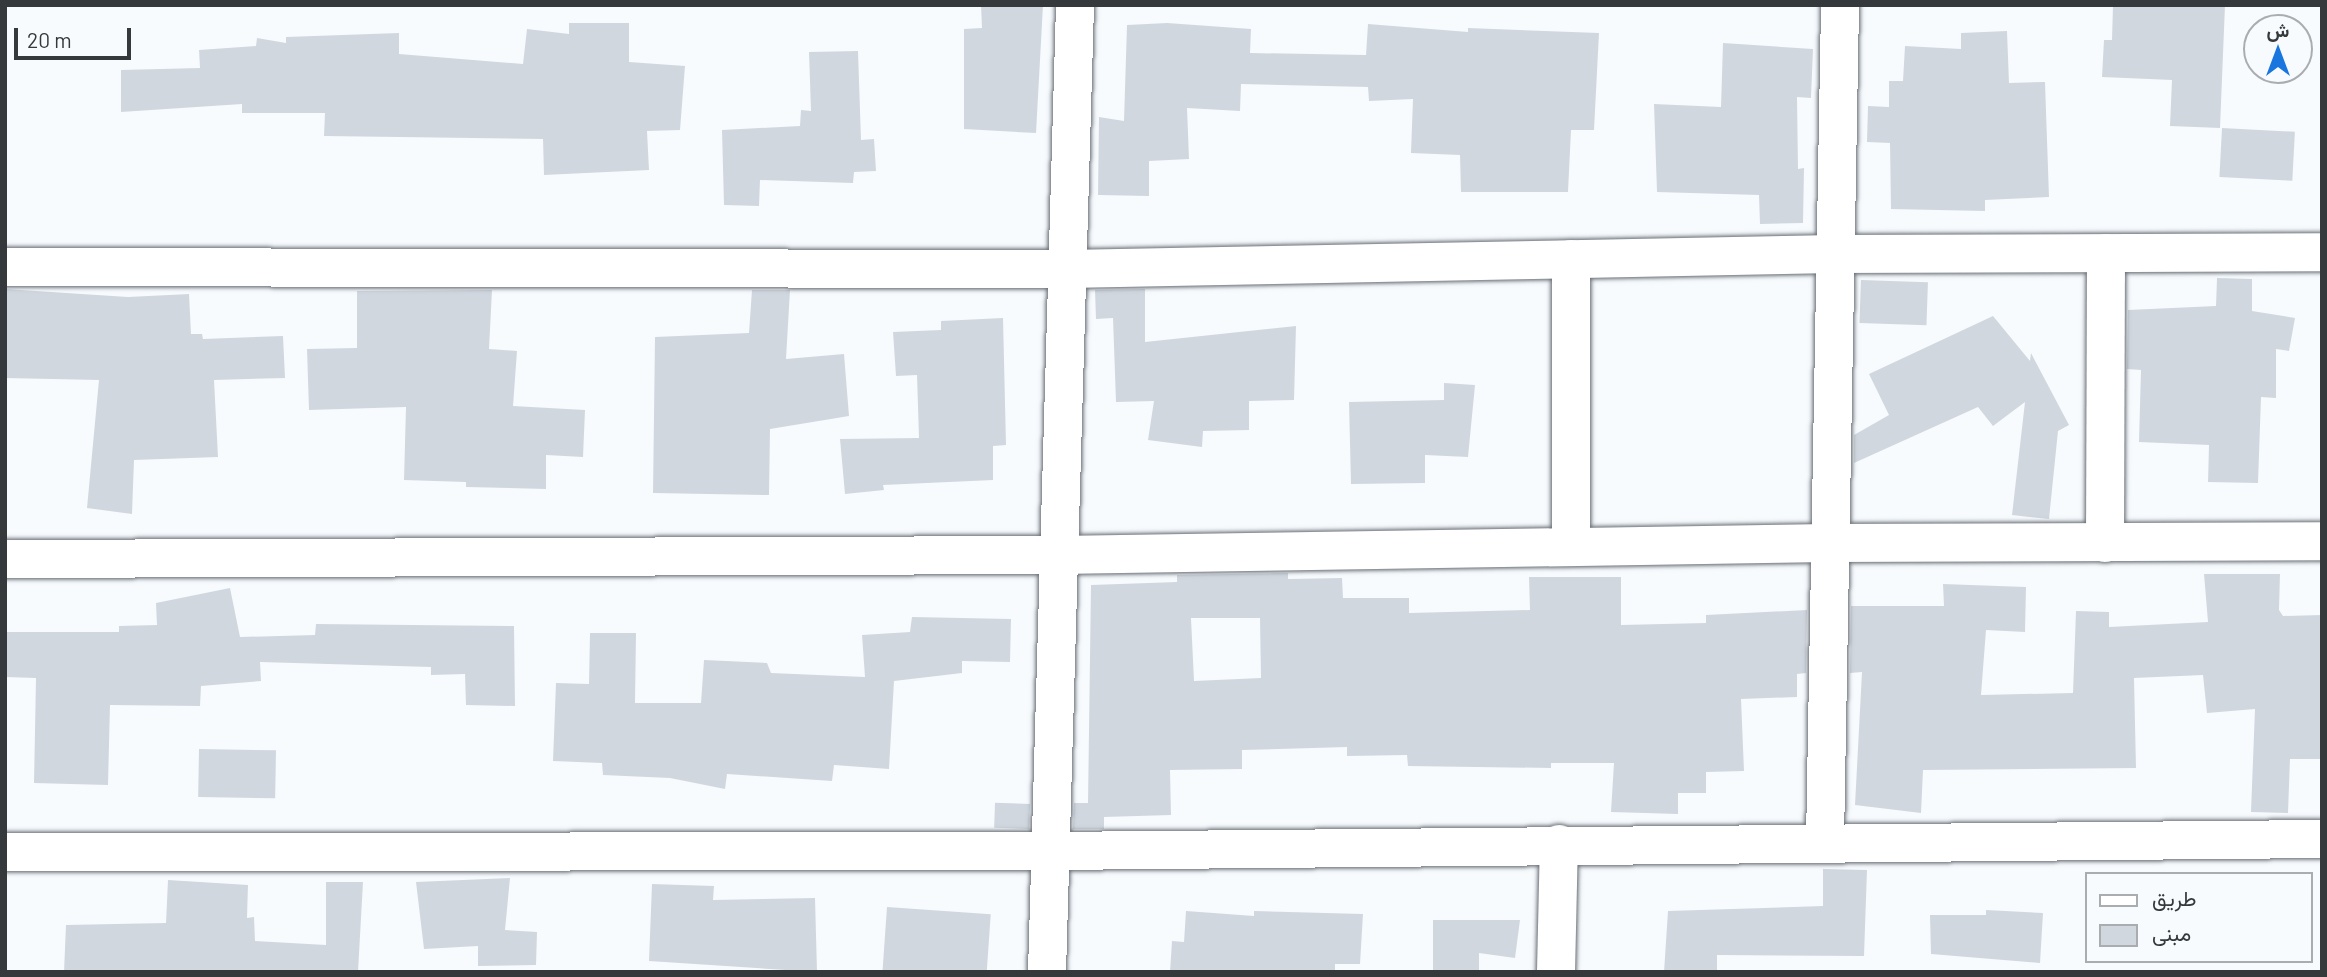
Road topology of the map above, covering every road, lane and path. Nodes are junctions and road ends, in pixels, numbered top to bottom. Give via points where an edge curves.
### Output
1 (1075, 5) edge
2 (1840, 5) edge
3 (2322, 251) edge
4 (2106, 253) junction
5 (1834, 254) junction
6 (1572, 259) junction
7 (5, 267) edge
8 (1067, 269) junction
9 (2322, 541) edge
10 (1828, 543) junction
11 (2105, 543) junction
12 (1571, 547) junction
13 (1058, 555) junction
14 (5, 559) edge
15 (2322, 839) edge
16 (1825, 841) junction
17 (1559, 844) junction
18 (1050, 851) junction
19 (5, 852) edge
20 (1047, 972) edge
21 (1556, 972) edge

1 - 8 street
2 - 5 street
3 - 4 street
4 - 5 street
4 - 11 street
5 - 6 street
5 - 10 street
6 - 8 street
6 - 12 street
7 - 8 street
8 - 13 street
9 - 11 street
10 - 11 street
10 - 12 street
10 - 16 street
12 - 13 street
13 - 14 street
13 - 18 street
15 - 16 street
16 - 17 street
17 - 18 street
17 - 21 street
18 - 19 street
18 - 20 street

